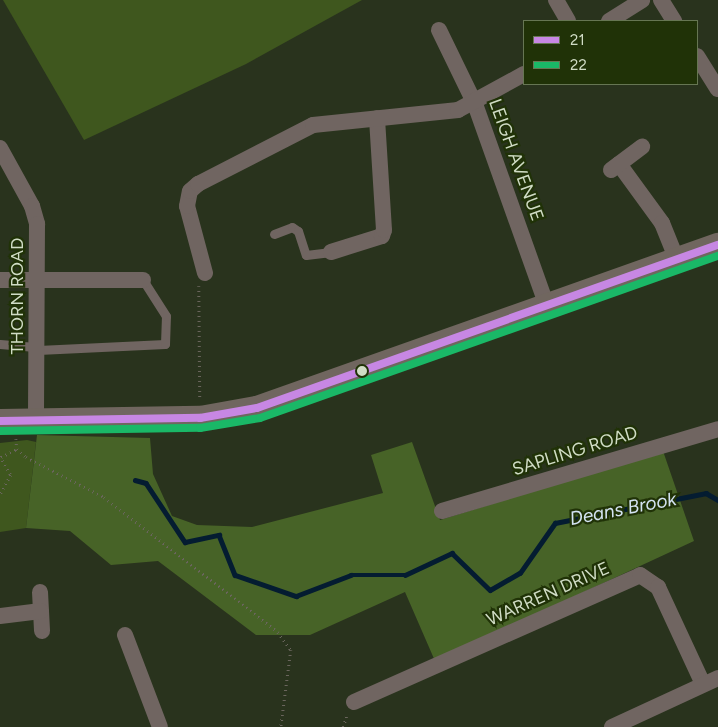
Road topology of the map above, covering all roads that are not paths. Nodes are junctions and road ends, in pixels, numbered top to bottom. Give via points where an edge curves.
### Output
1 (556, 0) edge
2 (642, 0) edge
3 (661, 0) edge
4 (567, 20) edge
5 (611, 20) edge
6 (673, 20) edge
7 (439, 30) dead end
8 (698, 58) edge
9 (523, 75) edge
10 (718, 89) edge
11 (475, 104) junction
12 (377, 118) junction
13 (642, 147) dead end
14 (0, 148) edge
15 (274, 234) dead end
16 (718, 245) edge
17 (331, 252) joint
18 (677, 260) junction
19 (205, 273) road end
20 (0, 280) edge
21 (143, 280) joint
22 (36, 282) junction
23 (547, 306) junction
24 (0, 344) edge
25 (38, 348) junction
26 (16, 422) edge
27 (718, 429) edge
28 (442, 511) dead end
29 (40, 592) dead end
30 (41, 611) junction
31 (0, 616) edge
32 (42, 631) dead end
33 (125, 635) dead end
34 (710, 681) edge
35 (354, 702) dead end
36 (160, 727) edge
37 (612, 727) edge

1 - 4 street
2 - 5 street
3 - 6 street
7 - 11 street, LEIGH AVENUE
8 - 10 street
9 - 11 street
11 - 12 street via 448,112
11 - 23 street, LEIGH AVENUE
12 - 17 street via 382,236
12 - 19 street via 313,124 193,187 187,206
13 - 18 street via 615,167 662,223
14 - 22 street, THORN ROAD via 34,212
15 - 17 lane via 292,227 298,231 306,255
16 - 18 main road
18 - 23 main road
20 - 22 street
21 - 22 street
21 - 25 lane via 166,316 165,344
22 - 25 street, THORN ROAD
23 - 26 main road via 288,400 200,418
24 - 25 lane
25 - 26 street, THORN ROAD
27 - 28 street, SAPLING ROAD
29 - 30 street
30 - 31 street
30 - 32 street
33 - 36 street
34 - 35 street, WARREN DRIVE via 658,587 640,575
34 - 37 street

